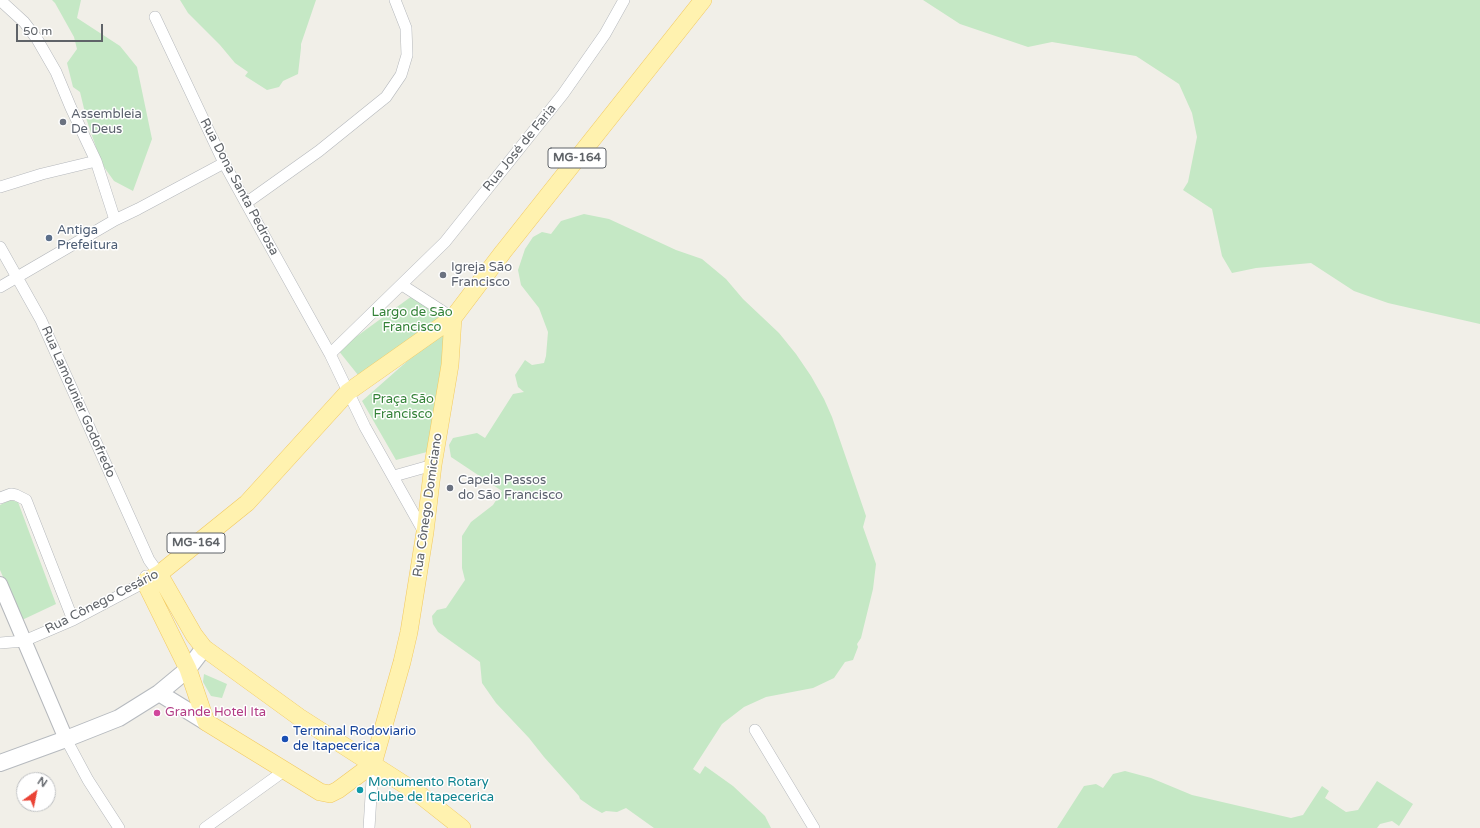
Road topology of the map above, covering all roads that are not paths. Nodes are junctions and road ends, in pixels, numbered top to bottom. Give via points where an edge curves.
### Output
1 (0, 0) edge
2 (395, 0) edge
3 (624, 0) edge
4 (704, 0) edge
5 (155, 17) dead end
6 (96, 161) junction
7 (224, 162) junction
8 (0, 187) edge
9 (246, 203) junction
10 (118, 218) junction
11 (0, 247) edge
12 (18, 278) junction
13 (402, 284) junction
14 (0, 287) edge
15 (453, 318) junction
16 (330, 354) junction
17 (348, 392) junction
18 (432, 465) junction
19 (394, 476) junction
20 (0, 498) edge
21 (425, 532) junction
22 (151, 572) junction
23 (0, 584) edge
24 (73, 620) junction
25 (24, 641) junction
26 (0, 643) edge
27 (204, 648) junction
28 (188, 669) junction
29 (160, 693) junction
30 (206, 722) junction
31 (755, 730) dead end
32 (66, 739) junction
33 (0, 763) edge
34 (373, 764) junction
35 (284, 771) junction
36 (119, 828) edge
37 (205, 828) edge
38 (369, 828) edge
39 (462, 828) edge
40 (814, 828) edge

1 - 6 street via 24,22 41,46 56,72
2 - 9 street via 406,28 407,55 401,74 386,97 319,151
3 - 13 street, Rua José de Faria via 563,94 445,242
4 - 15 main road, MG-164
5 - 7 street, Rua Dona Santa Pedrosa
6 - 8 street
6 - 10 street
7 - 9 street, Rua Dona Santa Pedrosa
7 - 10 street via 138,210
9 - 16 street, Rua Dona Santa Pedrosa
10 - 12 street
11 - 12 street, Rua Lamounier Godofredo
12 - 14 street
12 - 22 street, Rua Lamounier Godofredo via 41,320
13 - 15 street
13 - 16 street, Rua José de Faria
15 - 17 main road, MG-164
15 - 18 main road, Rua Cônego Domiciano via 450,365
16 - 17 street
17 - 19 street
17 - 22 main road, Rua Cônego Cesário / MG-164 via 247,503
18 - 19 street
18 - 21 main road, Rua Cônego Domiciano
19 - 21 street
20 - 24 street via 12,494 26,500
21 - 34 main road, Rua Cônego Domiciano via 409,632
22 - 24 street, Rua Cônego Cesário
22 - 27 main road
22 - 28 main road
23 - 25 street
24 - 25 street, Rua Cônego Cesário
25 - 26 street, Rua Cônego Cesário
25 - 32 street
27 - 28 main road
27 - 34 main road via 300,717
28 - 29 main road
28 - 30 main road
29 - 30 main road
29 - 32 main road via 119,718
30 - 35 main road
31 - 40 street
32 - 33 main road
32 - 36 street via 88,780
34 - 35 main road via 330,794 320,792
34 - 38 street, Rua Cônego Domiciano
34 - 39 main road via 419,794
35 - 37 street

